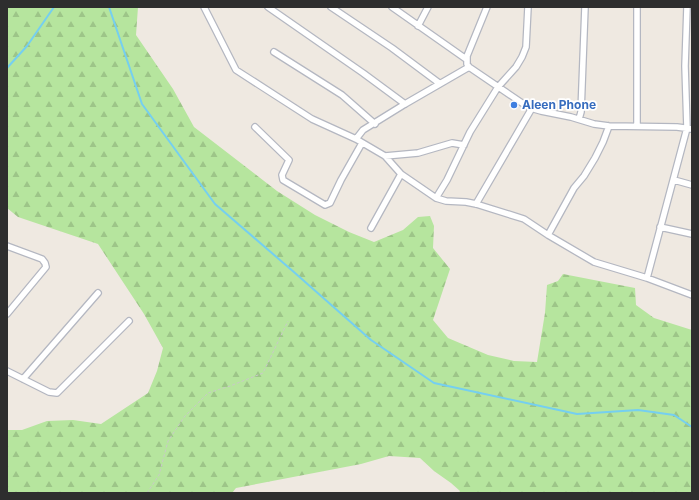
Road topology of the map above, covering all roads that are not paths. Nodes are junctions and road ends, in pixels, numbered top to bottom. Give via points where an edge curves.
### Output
1 (204, 7) edge
2 (268, 7) edge
3 (331, 7) edge
4 (392, 7) edge
5 (428, 7) edge
6 (487, 7) edge
7 (528, 7) edge
8 (585, 7) edge
9 (637, 7) edge
10 (687, 7) edge
11 (418, 26) junction
12 (274, 52) dead end
13 (466, 59) junction
14 (469, 67) junction
15 (439, 83) junction
16 (498, 87) junction
17 (405, 104) junction
18 (532, 108) junction
19 (579, 119) junction
20 (375, 124) junction
21 (609, 126) junction
22 (637, 126) junction
23 (255, 127) dead end
24 (689, 129) edge
25 (356, 139) junction
26 (362, 143) junction
27 (464, 145) junction
28 (385, 156) junction
29 (401, 174) junction
30 (674, 180) junction
31 (692, 185) edge
32 (436, 198) junction
33 (476, 204) junction
34 (660, 227) junction
35 (371, 228) dead end
36 (692, 234) edge
37 (548, 235) junction
38 (7, 247) edge
39 (647, 278) junction
40 (98, 293) dead end
41 (692, 295) edge
42 (7, 314) edge
43 (129, 321) dead end
44 (7, 370) edge
45 (23, 379) junction

1 - 25 street via 236,70 312,119
2 - 17 street
3 - 15 street
4 - 11 street
5 - 11 street
6 - 13 street
7 - 16 street via 526,47 516,67
8 - 19 street
9 - 22 street
10 - 24 street via 685,66
11 - 13 street
12 - 20 street via 342,95
13 - 14 street
14 - 15 street
14 - 16 street
15 - 17 street
16 - 18 street
16 - 27 street
17 - 20 street
18 - 19 street
18 - 33 street
19 - 21 street
20 - 25 street via 363,130
21 - 22 street
21 - 37 street via 595,158 574,188
22 - 24 street
23 - 26 street via 289,160 282,175 284,180 325,205 330,203
24 - 30 street
25 - 26 street
26 - 28 street
27 - 28 street via 452,143 418,153
27 - 32 street
28 - 29 street
29 - 32 street
29 - 35 street
30 - 31 street
30 - 34 street
32 - 33 street
33 - 37 street via 524,220
34 - 36 street
34 - 39 street
37 - 39 street via 594,262
38 - 42 street via 42,260 46,267
39 - 41 street
40 - 45 street
43 - 45 street via 57,393 49,392
44 - 45 street

